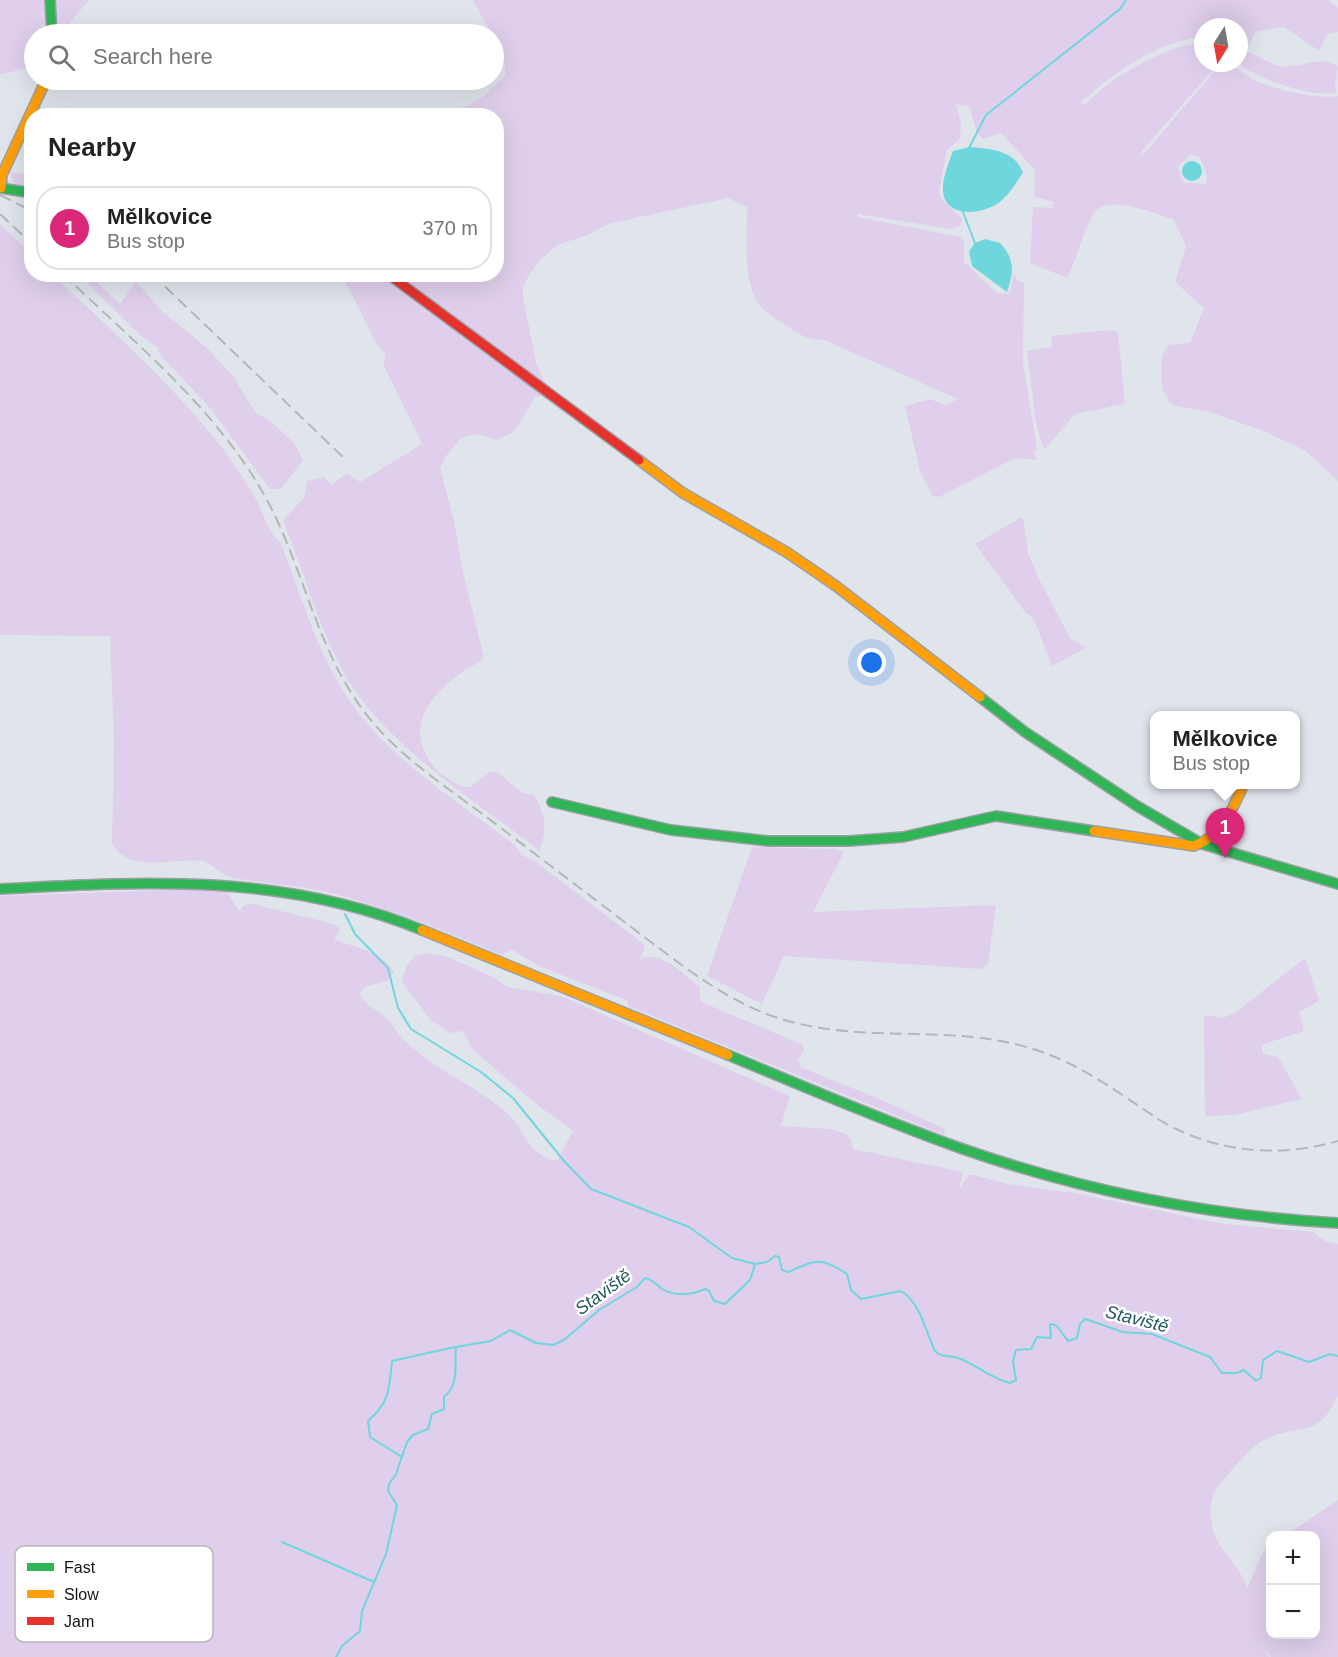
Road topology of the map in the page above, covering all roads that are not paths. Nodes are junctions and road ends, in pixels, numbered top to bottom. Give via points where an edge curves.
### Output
1 (50, 0) edge
2 (51, 24) edge
3 (41, 90) edge
4 (33, 108) edge
5 (24, 128) edge
6 (0, 188) edge
7 (24, 192) edge
8 (399, 282) edge
9 (1242, 789) edge
10 (552, 802) dead end
11 (1202, 844) junction
12 (1338, 884) edge
13 (0, 889) edge
14 (1338, 1223) edge

1 - 2 street
3 - 4 street
5 - 6 street
6 - 7 street
8 - 11 street via 683,493 789,553 1025,732
9 - 11 street via 1224,827
10 - 11 street via 671,830 768,841 903,837 996,816 1194,846
11 - 12 street
13 - 14 street via 200,882 253,886 330,900 434,934 910,1130 978,1154 1095,1189 1172,1205 1282,1220

